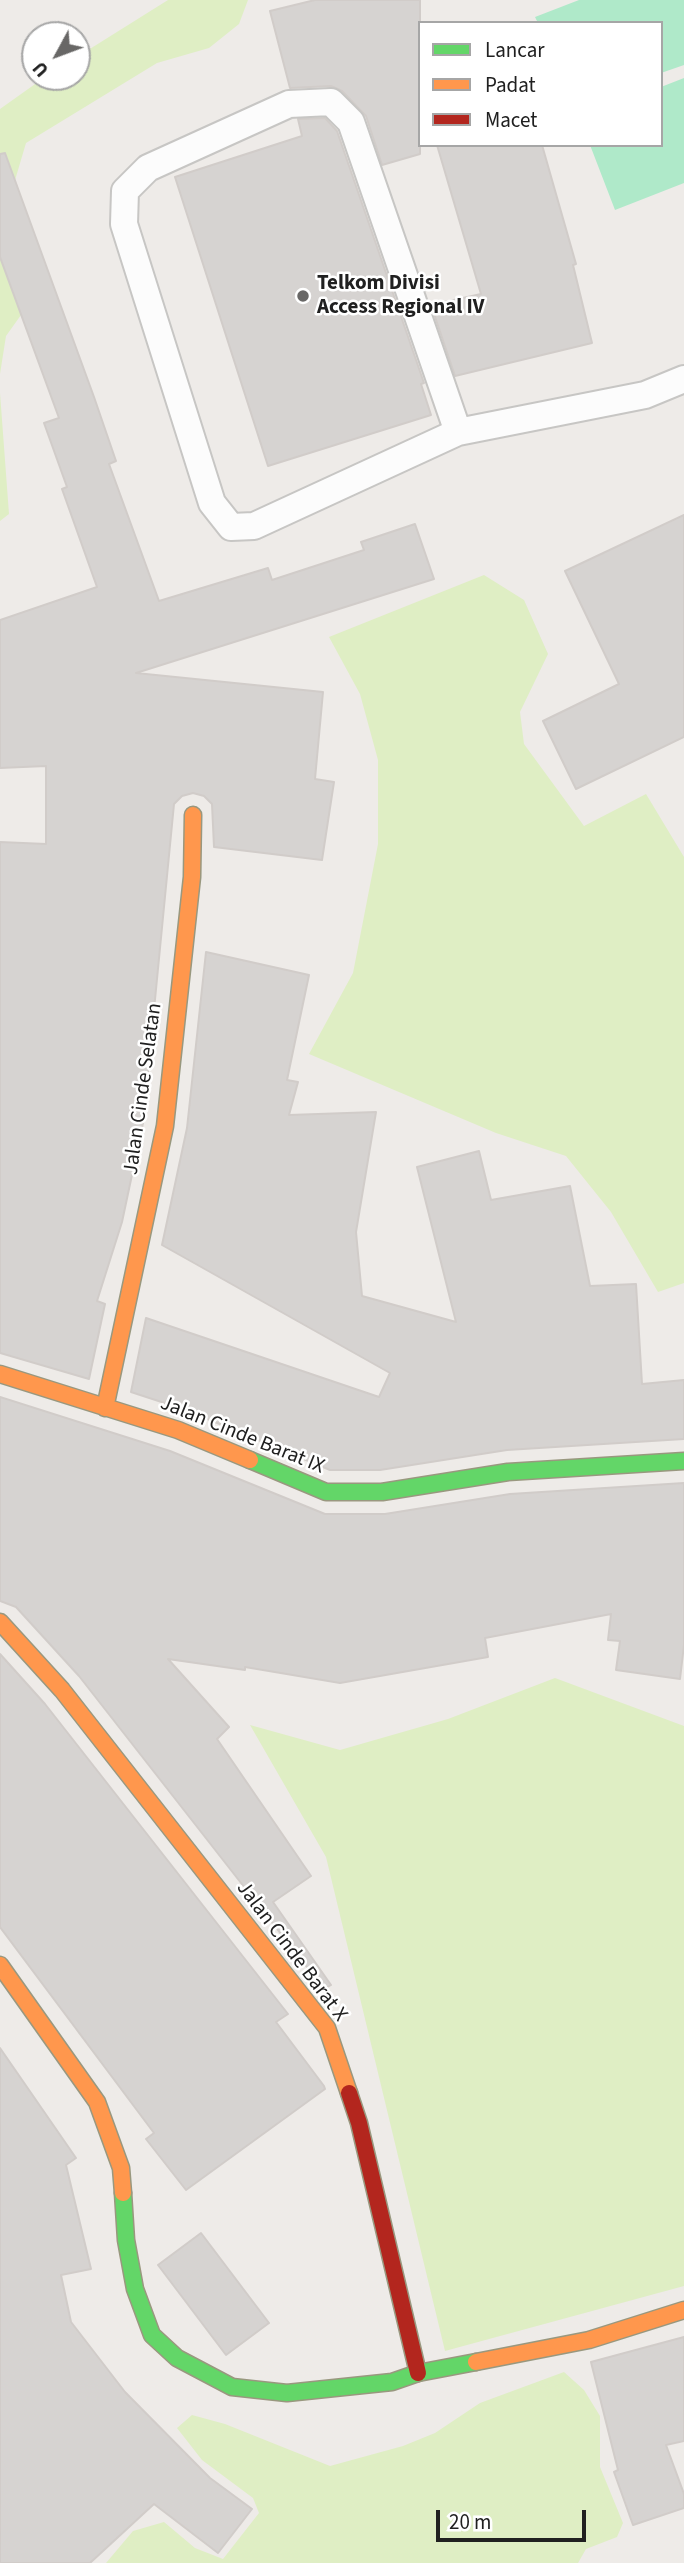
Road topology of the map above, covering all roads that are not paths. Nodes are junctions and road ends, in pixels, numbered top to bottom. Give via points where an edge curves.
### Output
1 (684, 379) edge
2 (458, 432) junction
3 (193, 815) dead end
4 (0, 1374) edge
5 (105, 1408) junction
6 (684, 1461) edge
7 (0, 1622) edge
8 (0, 1965) edge
9 (684, 2309) edge
10 (418, 2373) junction

1 - 2 lane via 645,395
2 - 2 lane via 254,526 231,527 212,503 124,224 125,191 148,168 289,104 331,102 351,122
3 - 5 street, Jalan Cinde Selatan via 192,877 164,1125
4 - 5 street, Jalan Cinde Barat IX
5 - 6 street, Jalan Cinde Barat IX via 178,1430 326,1492 382,1492 508,1472
7 - 10 street, Jalan Cinde Barat X via 62,1690 327,2028 359,2123
8 - 10 street via 97,2102 121,2168 125,2240 135,2289 152,2335 177,2358 232,2387 287,2393 392,2382
9 - 10 street via 589,2340

